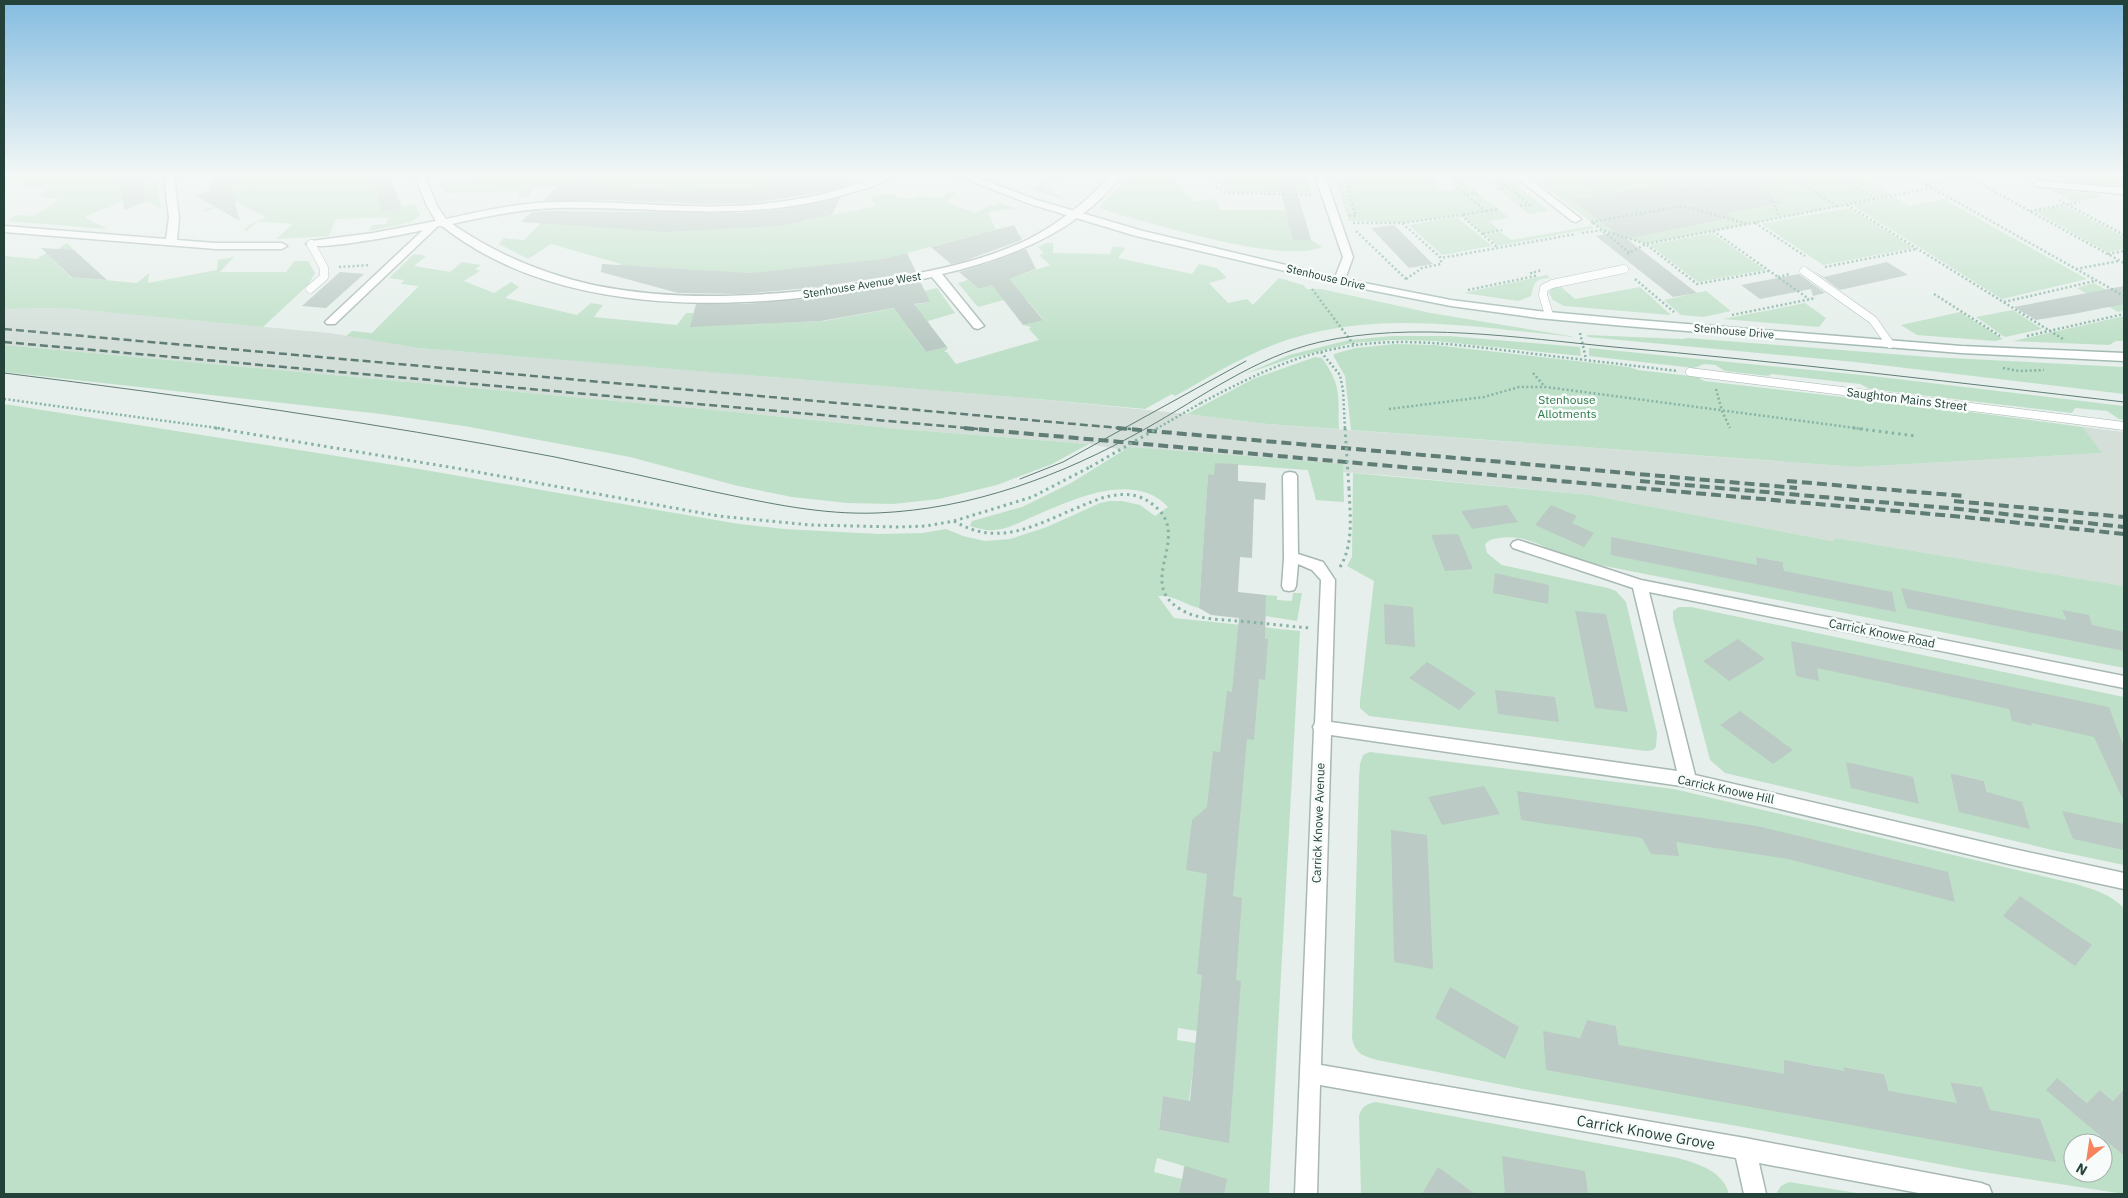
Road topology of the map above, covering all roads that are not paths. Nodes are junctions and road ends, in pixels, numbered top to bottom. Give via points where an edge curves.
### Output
1 (41, 232) edge
2 (174, 232) edge
3 (385, 232) edge
4 (429, 232) edge
5 (455, 232) edge
6 (1046, 232) edge
7 (1136, 232) edge
8 (1340, 232) edge
9 (171, 242) junction
10 (311, 244) joint
11 (282, 246) dead end
12 (1624, 269) road end
13 (1804, 271) road end
14 (935, 273) junction
15 (1340, 280) junction
16 (310, 289) dead end
17 (1549, 315) junction
18 (331, 322) dead end
19 (978, 326) dead end
20 (1890, 344) junction
21 (2124, 357) edge
22 (1690, 372) road end
23 (2124, 426) edge
24 (1290, 476) dead end
25 (1518, 545) dead end
26 (1291, 558) junction
27 (1640, 585) junction
28 (1289, 586) dead end
29 (2124, 682) edge
30 (1321, 726) junction
31 (1688, 780) junction
32 (2124, 881) edge
33 (1310, 1073) junction
34 (1745, 1148) junction
35 (1306, 1194) edge
36 (1754, 1194) edge
37 (1981, 1194) edge

1 - 9 street
2 - 9 street
3 - 10 street
4 - 18 street
5 - 14 street, Stenhouse Avenue West via 524,267 594,288 652,296 712,299 788,296 848,290
6 - 14 street, Stenhouse Avenue West via 1008,251
7 - 15 street, Stenhouse Drive
8 - 15 street via 1348,258
9 - 11 street
10 - 16 lane via 324,268 324,277
12 - 17 lane via 1544,288
13 - 20 lane via 1873,320
14 - 19 street, Stenhouse Avenue West
15 - 17 street, Stenhouse Drive via 1427,299
17 - 20 street, Stenhouse Drive
20 - 21 street, Stenhouse Drive
22 - 23 lane, Saughton Mains Street
24 - 26 street
25 - 27 street, Carrick Knowe Road
26 - 28 street
26 - 30 street, Carrick Knowe Avenue via 1313,563 1323,569 1328,580
27 - 29 street, Carrick Knowe Road
27 - 31 street
30 - 31 street, Carrick Knowe Hill
30 - 33 street, Carrick Knowe Avenue
31 - 32 street, Carrick Knowe Hill
33 - 34 street, Carrick Knowe Grove
33 - 35 street, Carrick Knowe Avenue
34 - 36 street
34 - 37 street, Carrick Knowe Grove

